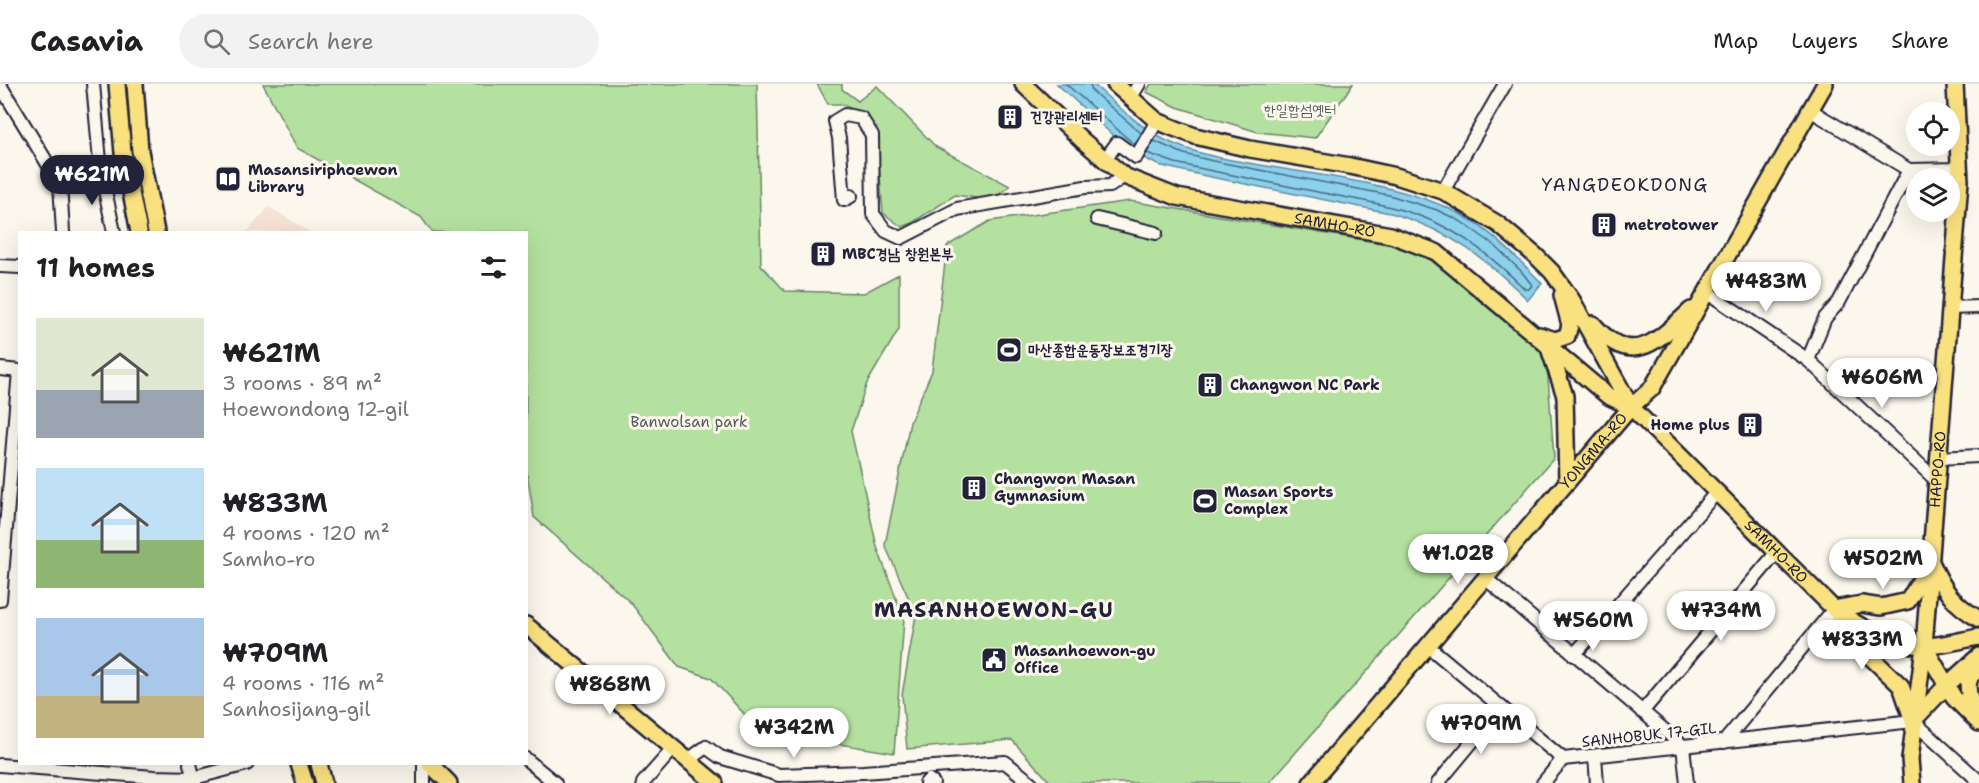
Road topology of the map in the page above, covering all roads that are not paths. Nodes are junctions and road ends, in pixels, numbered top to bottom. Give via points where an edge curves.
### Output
1 (93, 84) edge
2 (117, 84) edge
3 (135, 84) edge
4 (1023, 84) edge
5 (1116, 84) edge
6 (1139, 84) edge
7 (1505, 84) edge
8 (1825, 84) edge
9 (1955, 84) edge
10 (0, 85) edge
11 (1130, 99) junction
12 (1810, 110) junction
13 (1155, 124) junction
14 (1104, 161) junction
15 (1906, 168) edge
16 (1959, 168) edge
17 (101, 172) junction
18 (1124, 176) junction
19 (1906, 176) edge
20 (60, 184) junction
21 (1443, 191) junction
22 (851, 196) dead end
23 (1097, 219) dead end
24 (1955, 222) edge
25 (63, 231) edge
26 (114, 231) edge
27 (139, 231) edge
28 (156, 231) edge
29 (1156, 233) dead end
30 (0, 266) edge
31 (18, 267) edge
32 (1557, 279) junction
33 (1704, 296) junction
34 (1572, 300) junction
35 (1979, 307) edge
36 (1949, 308) junction
37 (1533, 333) junction
38 (1548, 345) junction
39 (1808, 360) junction
40 (0, 369) edge
41 (18, 370) edge
42 (18, 386) edge
43 (1631, 407) junction
44 (1979, 456) edge
45 (1938, 458) junction
46 (1936, 480) junction
47 (1567, 482) junction
48 (1716, 493) junction
49 (9, 530) edge
50 (1777, 552) junction
51 (1931, 561) junction
52 (1485, 578) junction
53 (0, 600) edge
54 (1834, 609) junction
55 (1979, 619) edge
56 (528, 627) edge
57 (1979, 637) edge
58 (1428, 646) junction
59 (1924, 646) junction
60 (1574, 655) junction
61 (1979, 656) edge
62 (1979, 669) edge
63 (1946, 686) junction
64 (1501, 707) junction
65 (1642, 712) junction
66 (1979, 717) edge
67 (1913, 721) junction
68 (1979, 723) edge
69 (1724, 742) junction
70 (1683, 746) junction
71 (674, 748) junction
72 (1595, 756) junction
73 (1563, 759) junction
74 (688, 760) junction
75 (528, 761) edge
76 (0, 765) edge
77 (190, 765) edge
78 (244, 765) edge
79 (299, 765) edge
80 (319, 765) edge
81 (424, 765) edge
82 (431, 765) edge
83 (72, 767) edge
84 (921, 768) junction
85 (153, 780) edge
86 (195, 780) edge
87 (1979, 781) edge
88 (929, 782) edge
89 (70, 783) edge
90 (305, 783) edge
91 (324, 783) edge
92 (424, 783) edge
93 (448, 783) edge
94 (555, 783) edge
95 (643, 783) edge
96 (715, 783) edge
97 (1031, 783) edge
98 (1311, 783) edge
99 (1438, 783) edge
100 (1543, 783) edge
101 (1597, 783) edge
102 (1687, 783) edge
103 (1912, 783) edge

1 - 17 street
2 - 27 main road via 123,153
3 - 28 main road via 140,151
4 - 14 main road, SAMHO-RO
5 - 11 main road, SAMHO-RO
6 - 11 street
7 - 21 street
8 - 12 main road, YONGMA-RO
9 - 16 main road, HAPPO-RO
10 - 20 street
11 - 13 main road, SAMHO-RO
12 - 15 street
12 - 33 main road, YONGMA-RO
13 - 14 street via 1136,157 1117,142
13 - 21 main road, SAMHO-RO via 1250,149 1362,168
14 - 18 main road, SAMHO-RO
17 - 20 street
17 - 26 street
18 - 22 street via 1110,186 957,209 901,238 886,231 873,214 872,135 861,118 845,115 835,121 844,200
18 - 37 main road, SAMHO-RO via 1177,197 1413,242 1436,252
19 - 39 street via 1839,302 1825,318
20 - 25 street
21 - 32 main road, SAMHO-RO via 1498,224 1536,255
23 - 29 street
24 - 36 main road, HAPPO-RO
30 - 31 street
32 - 34 main road, SAMHO-RO
32 - 37 main road via 1570,331 1555,340
33 - 34 main road via 1658,340 1637,348 1626,348 1605,338
33 - 39 street
33 - 43 main road, YONGMA-RO via 1652,388
34 - 43 main road, SAMHO-RO
35 - 36 street
36 - 45 main road, HAPPO-RO
37 - 38 main road, SAMHO-RO
38 - 43 main road, SAMHO-RO via 1608,396
38 - 47 main road via 1565,396
39 - 46 street
40 - 41 street
42 - 49 street
43 - 47 main road, YONGMA-RO
43 - 48 main road, SAMHO-RO
44 - 45 street
45 - 46 main road, HAPPO-RO
46 - 51 main road, HAPPO-RO
47 - 52 main road, YONGMA-RO
48 - 50 main road, SAMHO-RO
48 - 60 street
49 - 53 street
50 - 54 main road, SAMHO-RO
50 - 65 street
51 - 54 main road via 1908,600 1881,607 1862,604
51 - 55 main road via 1942,588
51 - 59 main road, HAPPO-RO
52 - 58 main road, YONGMA-RO
52 - 60 street
54 - 59 main road, SAMHO-RO via 1884,638
54 - 67 main road via 1859,646 1901,686
54 - 69 street
56 - 71 main road
57 - 59 main road
58 - 64 street, SANHOBUK 17-GIL
58 - 98 main road, YONGMA-RO
59 - 63 main road
59 - 67 main road, HAPPO-RO
60 - 65 street
61 - 63 main road
62 - 66 main road via 1968,688
63 - 67 main road
63 - 68 main road
64 - 73 street, SANHOBUK 17-GIL
64 - 99 street
65 - 70 street
67 - 69 street, SANHOBUK 17-GIL
67 - 87 street
67 - 103 main road, HAPPO-RO
69 - 70 street, SANHOBUK 17-GIL
70 - 72 street, SANHOBUK 17-GIL
70 - 102 street
71 - 74 main road
71 - 95 street
72 - 73 street, SANHOBUK 17-GIL
72 - 101 street
73 - 100 street
74 - 84 street via 706,747 720,757 779,775
74 - 96 main road
75 - 94 street
76 - 83 street
77 - 86 street
78 - 86 street
79 - 90 main road
80 - 91 main road
81 - 92 street
82 - 93 main road
83 - 85 street
83 - 89 street
84 - 88 street
84 - 97 street via 1005,762
85 - 86 street

